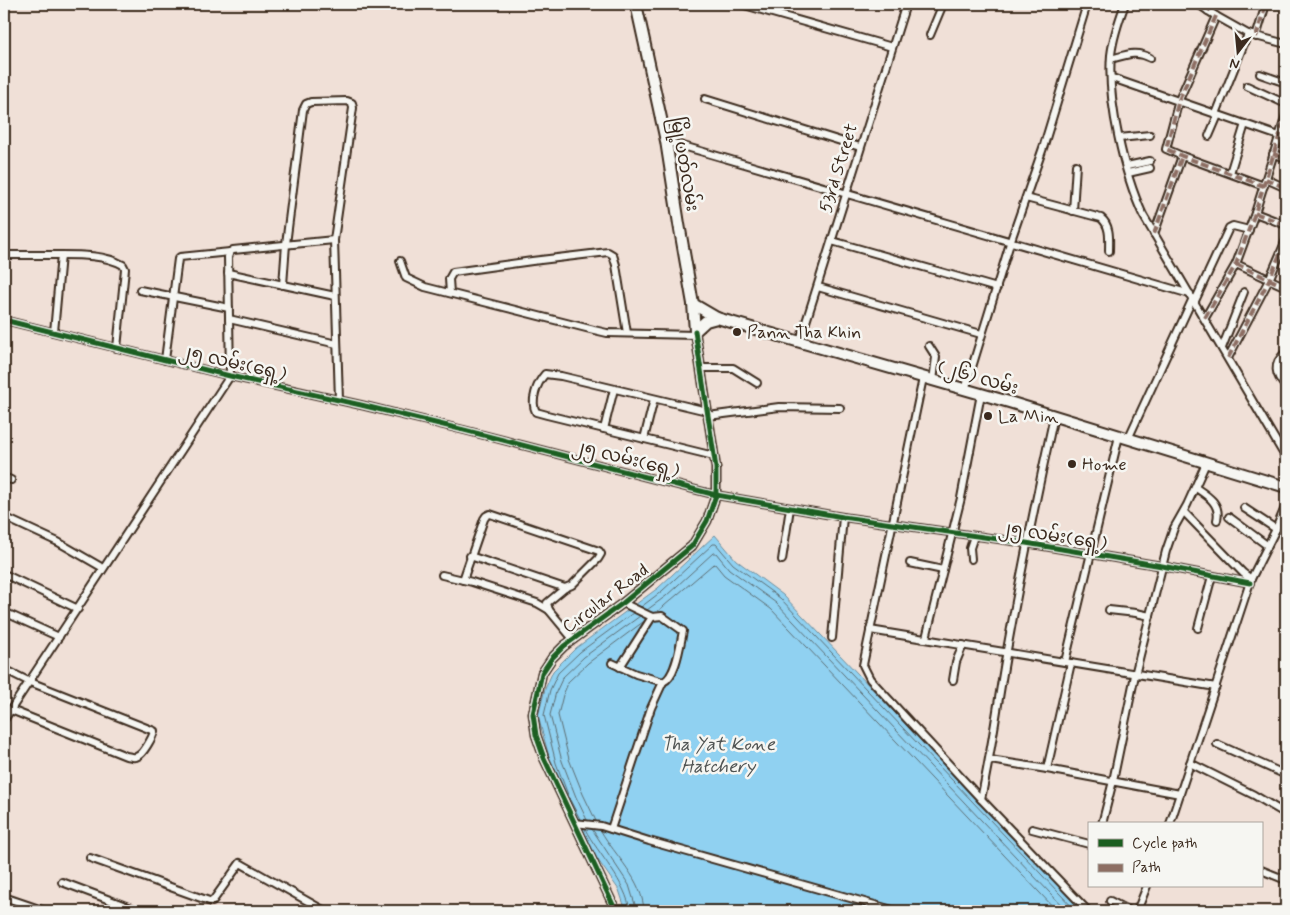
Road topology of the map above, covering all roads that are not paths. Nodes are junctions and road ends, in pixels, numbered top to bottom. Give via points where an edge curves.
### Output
1 (636, 4) edge
2 (741, 4) edge
3 (906, 4) edge
4 (943, 4) edge
5 (1087, 4) edge
6 (1125, 4) edge
7 (1198, 4) edge
8 (1212, 4) edge
9 (1266, 4) edge
10 (1208, 12) junction
11 (1216, 16) junction
12 (1248, 34) junction
13 (930, 35) dead end
14 (1256, 37) junction
15 (1286, 44) edge
16 (892, 48) junction
17 (1150, 58) dead end
18 (1111, 59) junction
19 (1260, 74) dead end
20 (1112, 78) junction
21 (1286, 83) edge
22 (1247, 86) dead end
23 (705, 99) dead end
24 (1179, 100) junction
25 (1286, 104) edge
26 (1217, 115) junction
27 (1286, 115) edge
28 (1245, 124) junction
29 (1150, 135) dead end
30 (1209, 136) dead end
31 (1279, 136) junction
32 (1119, 138) junction
33 (666, 141) junction
34 (860, 147) junction
35 (1273, 154) junction
36 (1182, 156) junction
37 (1286, 158) edge
38 (1076, 165) dead end
39 (1150, 165) dead end
40 (1127, 170) junction
41 (1230, 173) junction
42 (1265, 183) junction
43 (1286, 188) edge
44 (846, 194) junction
45 (1026, 198) junction
46 (1073, 211) junction
47 (1255, 213) junction
48 (1286, 225) edge
49 (1249, 230) junction
50 (1154, 234) junction
51 (334, 240) junction
52 (1011, 240) junction
53 (1286, 240) edge
54 (832, 241) junction
55 (286, 244) junction
56 (1109, 251) dead end
57 (1284, 251) edge
58 (230, 252) junction
59 (4, 255) edge
60 (61, 255) junction
61 (400, 261) dead end
62 (1236, 264) junction
63 (228, 273) junction
64 (1269, 280) junction
65 (283, 285) junction
66 (818, 287) junction
67 (1286, 287) edge
68 (997, 288) junction
69 (140, 290) dead end
70 (450, 292) junction
71 (1244, 292) dead end
72 (335, 296) junction
73 (173, 297) junction
74 (1193, 298) junction
75 (693, 304) junction
76 (229, 308) junction
77 (717, 318) junction
78 (1205, 318) junction
79 (229, 319) junction
80 (4, 320) edge
81 (54, 332) junction
82 (627, 333) junction
83 (696, 333) junction
84 (981, 334) junction
85 (800, 341) junction
86 (337, 344) junction
87 (929, 346) dead end
88 (117, 348) junction
89 (1222, 348) junction
90 (1286, 352) edge
91 (1228, 358) junction
92 (165, 360) junction
93 (701, 368) junction
94 (230, 376) junction
95 (928, 379) junction
96 (757, 383) dead end
97 (1286, 387) edge
98 (614, 389) junction
99 (965, 390) junction
100 (981, 394) junction
101 (654, 399) junction
102 (339, 400) junction
103 (840, 408) dead end
104 (707, 413) junction
105 (1054, 416) junction
106 (604, 429) junction
107 (1124, 437) junction
108 (644, 439) junction
109 (1286, 454) edge
110 (714, 456) junction
111 (1206, 463) junction
112 (4, 477) edge
113 (11, 480) dead end
114 (1286, 487) edge
115 (1196, 488) junction
116 (716, 495) junction
117 (1286, 504) edge
118 (790, 508) junction
119 (1244, 508) dead end
120 (1184, 512) junction
121 (1229, 516) dead end
122 (4, 517) edge
123 (844, 517) junction
124 (1218, 520) dead end
125 (892, 523) junction
126 (1276, 529) junction
127 (952, 533) junction
128 (974, 536) junction
129 (1026, 544) junction
130 (1268, 546) junction
131 (1091, 555) junction
132 (470, 556) junction
133 (971, 559) dead end
134 (782, 560) dead end
135 (910, 563) dead end
136 (1162, 566) junction
137 (103, 568) junction
138 (943, 570) junction
139 (4, 574) edge
140 (442, 575) dead end
141 (1212, 576) junction
142 (463, 580) junction
143 (1251, 581) junction
144 (565, 588) junction
145 (623, 603) junction
146 (78, 608) junction
147 (549, 610) junction
148 (1109, 610) dead end
149 (4, 612) edge
150 (1150, 616) junction
151 (652, 617) junction
152 (1198, 628) dead end
153 (870, 630) junction
154 (59, 637) junction
155 (832, 638) dead end
156 (926, 638) junction
157 (573, 639) junction
158 (962, 645) junction
159 (1006, 652) junction
160 (1068, 663) junction
161 (612, 664) dead end
162 (620, 667) junction
163 (4, 669) edge
164 (1135, 675) junction
165 (953, 680) dead end
166 (30, 682) junction
167 (663, 682) junction
168 (1216, 687) junction
169 (11, 710) junction
170 (4, 720) edge
171 (1216, 744) dead end
172 (990, 760) junction
173 (1190, 763) junction
174 (1047, 769) junction
175 (1286, 775) edge
176 (1113, 781) junction
177 (1180, 794) junction
178 (981, 799) junction
179 (1286, 814) edge
180 (1103, 822) edge
181 (1171, 822) edge
182 (575, 823) junction
183 (1032, 829) dead end
184 (611, 830) junction
185 (1088, 844) edge
186 (90, 858) dead end
187 (1262, 870) edge
188 (1286, 880) edge
189 (62, 882) dead end
190 (1146, 888) edge
191 (4, 897) edge
192 (1110, 901) dead end
193 (45, 911) edge
194 (139, 911) edge
195 (325, 911) edge
196 (616, 911) edge
197 (896, 911) edge
198 (1088, 911) edge
199 (1129, 911) edge
200 (1138, 911) edge

1 - 33 main road, မြို့ပတ်လမ်း
2 - 16 street
3 - 16 street, 53rd Street
4 - 13 street
5 - 45 street
6 - 18 street
7 - 10 street
8 - 10 street
9 - 14 street
10 - 11 street
11 - 12 street
11 - 24 street
12 - 14 street
12 - 26 street
14 - 15 street
16 - 34 street, 53rd Street
17 - 18 street via 1134,53
18 - 20 street
19 - 21 street
20 - 24 street
20 - 32 street
22 - 25 street
23 - 34 street
24 - 26 street
24 - 36 street via 1166,149
26 - 28 street
26 - 30 street
27 - 31 street
28 - 31 street
28 - 41 street
29 - 32 street
31 - 35 street
32 - 40 street
33 - 44 street
33 - 75 main road, မြို့ပတ်လမ်း
34 - 44 street, 53rd Street
35 - 37 street
35 - 42 street
36 - 41 street
36 - 50 street
38 - 46 street
39 - 40 street
40 - 50 street via 1136,201
41 - 42 street
42 - 43 street
42 - 47 street
44 - 52 street
44 - 54 street, 53rd Street
45 - 46 street
45 - 52 street
46 - 56 street via 1104,220
47 - 48 street
47 - 49 street
49 - 62 street
49 - 74 street via 1229,228
50 - 74 street
51 - 55 street
51 - 55 street via 353,108 347,101 306,104 303,110
51 - 72 street
52 - 68 street
52 - 74 street
53 - 57 street
54 - 66 street, 53rd Street
54 - 68 street
55 - 58 street
55 - 65 street
57 - 64 street
58 - 63 street
58 - 73 street via 180,257
59 - 60 street
60 - 81 street
60 - 88 street via 97,258 123,265
61 - 70 street via 406,278 425,287
62 - 64 street
62 - 78 street
63 - 65 street
63 - 76 street
64 - 67 street
64 - 91 street
65 - 72 street
66 - 84 street
66 - 85 street, 53rd Street
68 - 84 street
69 - 73 street
70 - 82 street via 594,330
70 - 82 street via 449,279 453,272 611,253 616,265
71 - 89 street
72 - 86 street
73 - 76 street
73 - 92 street
74 - 78 street
74 - 107 street
75 - 77 main road, (၂၆) လမ်း
75 - 83 main road, မြို့ပတ်လမ်း
76 - 79 street
77 - 83 main road via 706,321
77 - 85 main road, (၂၆) လမ်း
78 - 89 street
79 - 86 street
79 - 94 street
80 - 81 street, ၂၅ လမ်း(ရှေ့)
81 - 88 street, ၂၅ လမ်း(ရှေ့)
82 - 83 street
83 - 93 street, Circular Road
84 - 99 street
85 - 95 main road, (၂၆) လမ်း
86 - 102 street
87 - 95 street via 936,357
88 - 92 street, ၂၅ လမ်း(ရှေ့)
89 - 91 street
90 - 97 street via 1276,370
91 - 109 street
92 - 94 street, ၂၅ လမ်း(ရှေ့)
93 - 96 street via 733,368
93 - 104 street, Circular Road
94 - 102 street, ၂၅ လမ်း(ရှေ့)
94 - 137 street
95 - 99 main road, (၂၆) လမ်း
95 - 125 street
98 - 101 street
98 - 106 street
98 - 106 street via 545,374 539,380 533,399 536,412
99 - 100 main road, (၂၆) လမ်း
100 - 105 main road, (၂၆) လမ်း
100 - 127 street
101 - 104 street
101 - 108 street
102 - 116 street, ၂၅ လမ်း(ရှေ့)
103 - 104 street via 779,407
104 - 110 street, Circular Road
105 - 107 main road, (၂၆) လမ်း
105 - 129 street
106 - 108 street
107 - 111 main road, (၂၆) လမ်း
107 - 131 street
108 - 110 street
110 - 116 street, Circular Road
111 - 114 main road, (၂၆) လမ်း
111 - 115 street
112 - 113 street
115 - 120 street
115 - 124 street via 1217,506
116 - 118 street, ၂၅ လမ်း(ရှေ့)
116 - 145 street, Circular Road via 707,521 692,546
117 - 126 street
118 - 123 street, ၂၅ လမ်း(ရှေ့)
118 - 134 street
119 - 126 street
120 - 136 street via 1170,538
120 - 143 street
121 - 130 street
122 - 137 street via 58,542
123 - 125 street, ၂၅ လမ်း(ရှေ့)
123 - 155 street
125 - 127 street, ၂၅ လမ်း(ရှေ့)
125 - 153 street
126 - 130 street
127 - 128 street, ၂၅ လမ်း(ရှေ့)
127 - 138 street
128 - 129 street, ၂၅ လမ်း(ရှေ့)
128 - 133 street
129 - 131 street, ၂၅ လမ်း(ရှေ့)
129 - 159 street
130 - 143 street
131 - 136 street, ၂၅ လမ်း(ရှေ့)
131 - 160 street
132 - 142 street
132 - 144 street
132 - 144 street via 484,520 490,514 599,551 598,559
135 - 138 street
136 - 141 street, ၂၅ လမ်း(ရှေ့)
136 - 150 street
137 - 146 street
138 - 156 street
139 - 146 street
140 - 142 street
141 - 143 street, ၂၅ လမ်း(ရှေ့)
141 - 152 street
142 - 147 street via 537,603
143 - 168 street
144 - 147 street via 547,603
145 - 151 street
145 - 157 street, Circular Road
146 - 154 street
147 - 157 street
148 - 150 street
149 - 154 street
150 - 164 street
151 - 162 street
151 - 167 street via 662,616 683,631 669,679
153 - 156 street
153 - 178 street via 863,665 870,679
154 - 166 street
156 - 158 street
157 - 182 street, Circular Road via 552,658 542,673 533,714 544,758
158 - 159 street
158 - 165 street
159 - 160 street
159 - 172 street
160 - 164 street
160 - 174 street
161 - 162 street
162 - 167 street
163 - 166 street
164 - 168 street
164 - 176 street
166 - 169 street
166 - 169 street via 154,731 153,736 135,758
167 - 184 street via 651,708
168 - 173 street
169 - 170 street
171 - 175 street
172 - 174 street
172 - 178 street
173 - 177 street
173 - 179 street
174 - 176 street
176 - 177 street
176 - 180 street
177 - 181 street
178 - 198 street
182 - 184 street
182 - 196 street, Circular Road
183 - 185 street
184 - 197 street
186 - 195 street via 212,902 240,863
187 - 188 street
189 - 194 street
190 - 200 street
191 - 193 street
192 - 199 street

